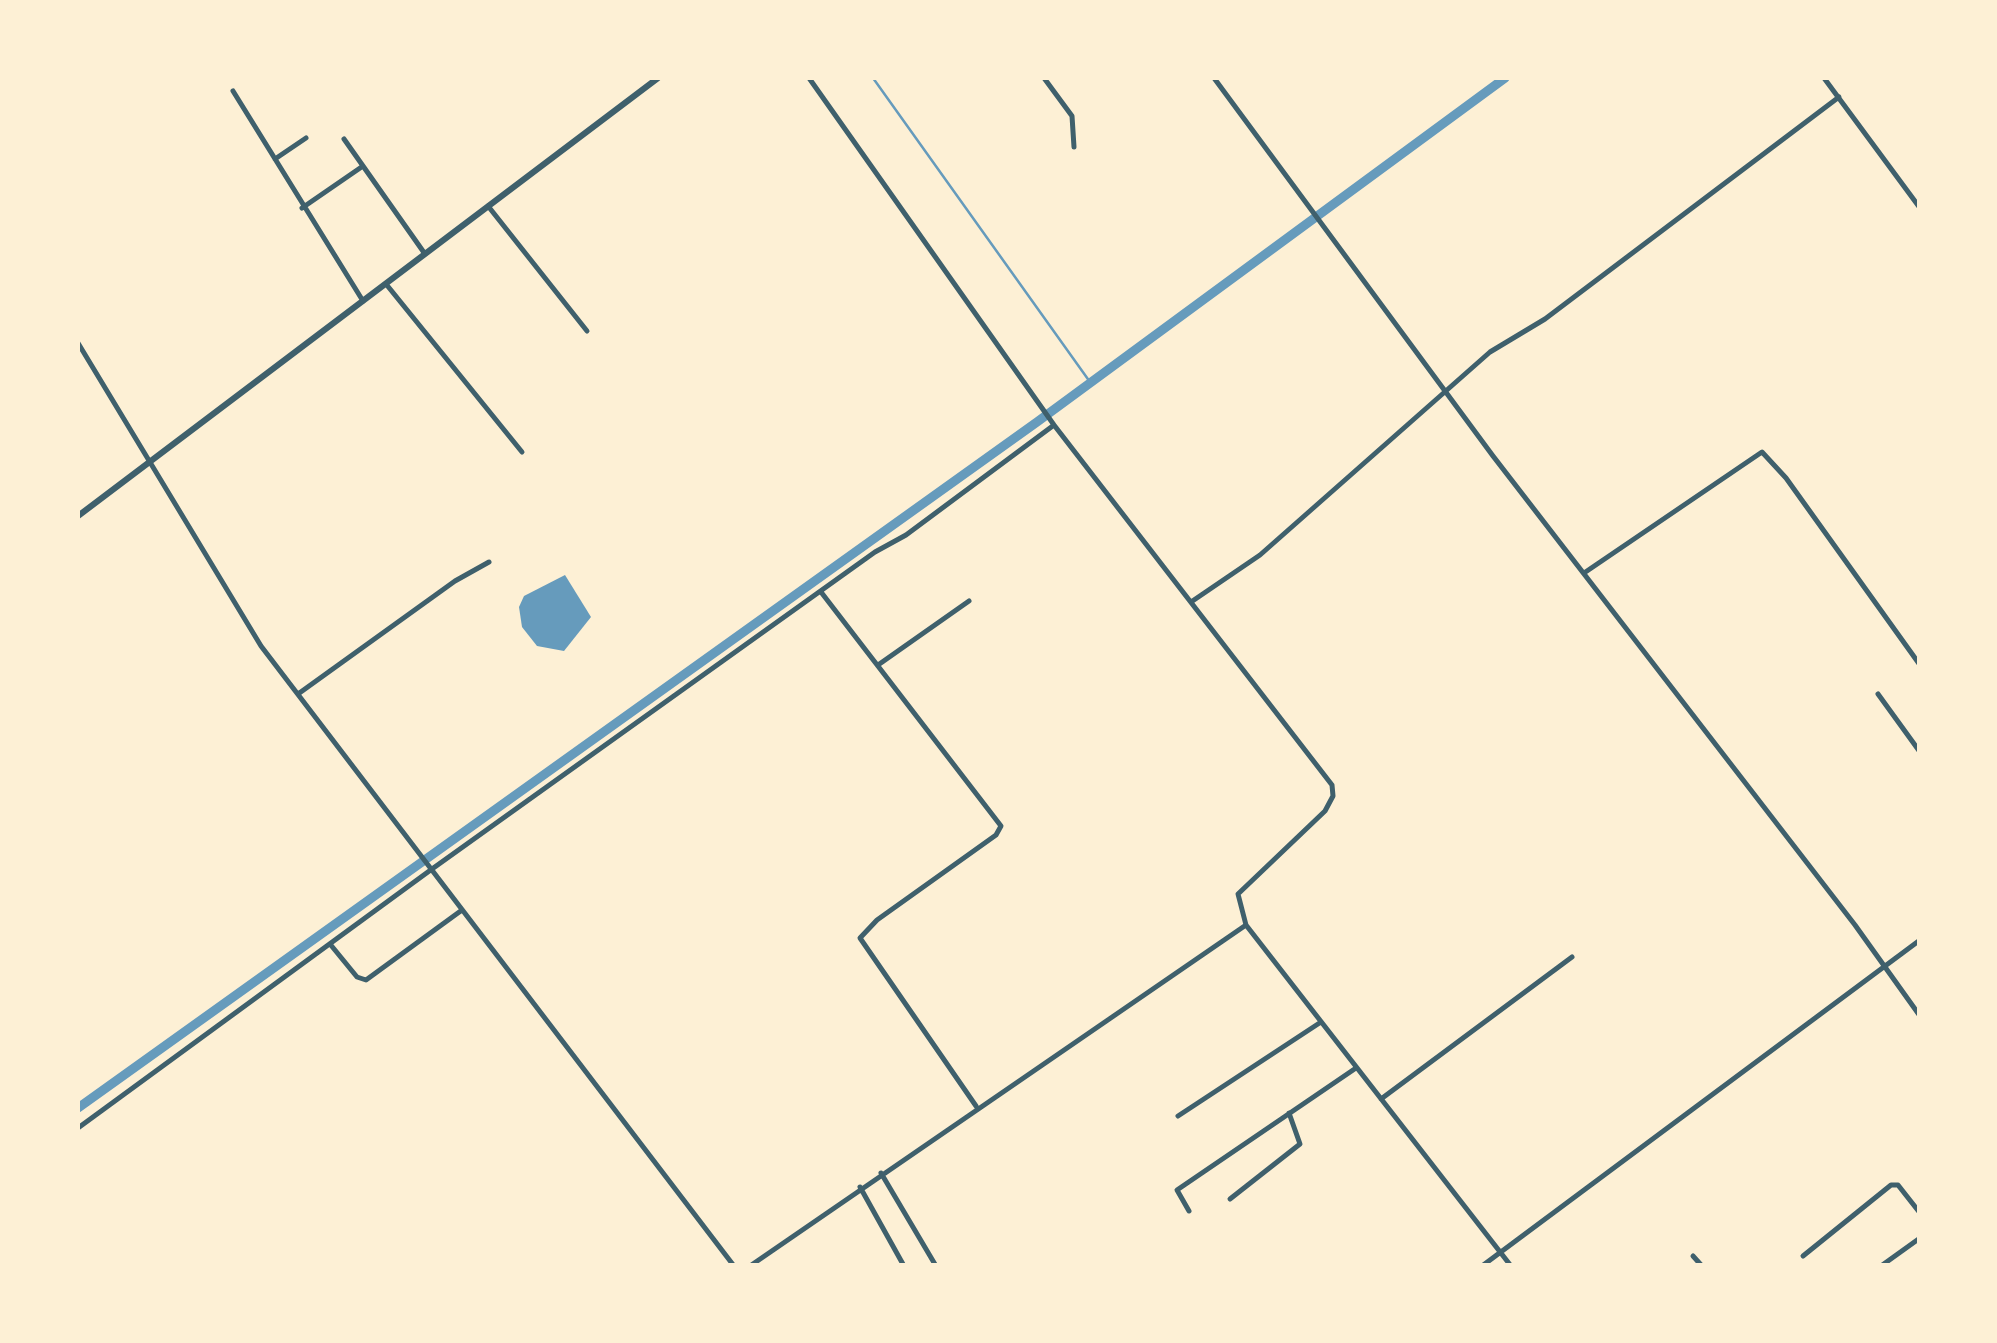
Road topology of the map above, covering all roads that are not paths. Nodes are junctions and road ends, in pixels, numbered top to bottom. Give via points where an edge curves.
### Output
1 (658, 78) edge
2 (810, 78) edge
3 (1044, 78) edge
4 (1214, 78) edge
5 (1824, 78) edge
6 (233, 91) dead end
7 (1838, 97) junction
8 (306, 138) dead end
9 (344, 138) dead end
10 (1074, 147) dead end
11 (274, 160) junction
12 (364, 166) junction
13 (488, 206) junction
14 (302, 208) junction
15 (1920, 208) edge
16 (426, 254) junction
17 (386, 284) junction
18 (363, 301) junction
19 (586, 331) dead end
20 (78, 343) edge
21 (1446, 390) junction
22 (1052, 422) junction
23 (522, 452) dead end
24 (149, 463) junction
25 (78, 516) edge
26 (489, 562) dead end
27 (1584, 573) junction
28 (821, 592) junction
29 (969, 601) dead end
30 (1191, 602) junction
31 (1920, 664) edge
32 (878, 665) junction
33 (298, 694) junction
34 (1878, 694) dead end
35 (1920, 752) edge
36 (432, 869) junction
37 (463, 909) junction
38 (1246, 925) junction
39 (1920, 940) edge
40 (330, 944) junction
41 (1572, 957) dead end
42 (1881, 964) junction
43 (1920, 1016) edge
44 (1320, 1022) junction
45 (1356, 1068) junction
46 (1381, 1100) junction
47 (976, 1107) junction
48 (1289, 1113) junction
49 (1178, 1116) dead end
50 (78, 1128) edge
51 (881, 1172) junction
52 (860, 1187) junction
53 (1230, 1199) dead end
54 (1189, 1211) dead end
55 (1920, 1213) edge
56 (1920, 1238) edge
57 (1500, 1252) junction
58 (1694, 1256) dead end
59 (1803, 1256) dead end
60 (734, 1266) edge
61 (750, 1266) edge
62 (904, 1266) edge
63 (936, 1266) edge
64 (1482, 1266) edge
65 (1511, 1266) edge
66 (1702, 1266) edge
67 (1881, 1266) edge

1 - 13 street
2 - 22 street
3 - 10 street via 1072,116
4 - 21 street
5 - 7 street
6 - 11 street
7 - 15 street
7 - 21 street
8 - 11 street
9 - 12 street
11 - 14 street
12 - 14 street
12 - 16 street
13 - 16 street
13 - 19 street
14 - 18 street
16 - 17 street
17 - 18 street
17 - 23 street
18 - 24 street
20 - 24 street
21 - 27 street
21 - 30 street via 1260,555
22 - 28 street via 906,536
22 - 30 street
24 - 25 street
24 - 33 street via 261,646
26 - 33 street
27 - 31 street via 1762,452
27 - 42 street
28 - 32 street
28 - 36 street
29 - 32 street
30 - 38 street via 1332,784 1325,811 1238,894
32 - 47 street via 1000,826 860,938
33 - 36 street
34 - 35 street
36 - 37 street
36 - 40 street
37 - 40 street via 366,980
37 - 60 street
38 - 44 street
38 - 47 street
39 - 42 street
40 - 50 street
41 - 46 street
42 - 43 street
42 - 57 street
44 - 45 street
44 - 49 street
45 - 46 street
45 - 48 street
46 - 57 street
47 - 51 street
48 - 53 street via 1300,1144
48 - 54 street via 1177,1190
51 - 52 street
51 - 63 street
52 - 61 street
52 - 62 street
55 - 59 street via 1891,1185
56 - 67 street
57 - 64 street
57 - 65 street
58 - 66 street

